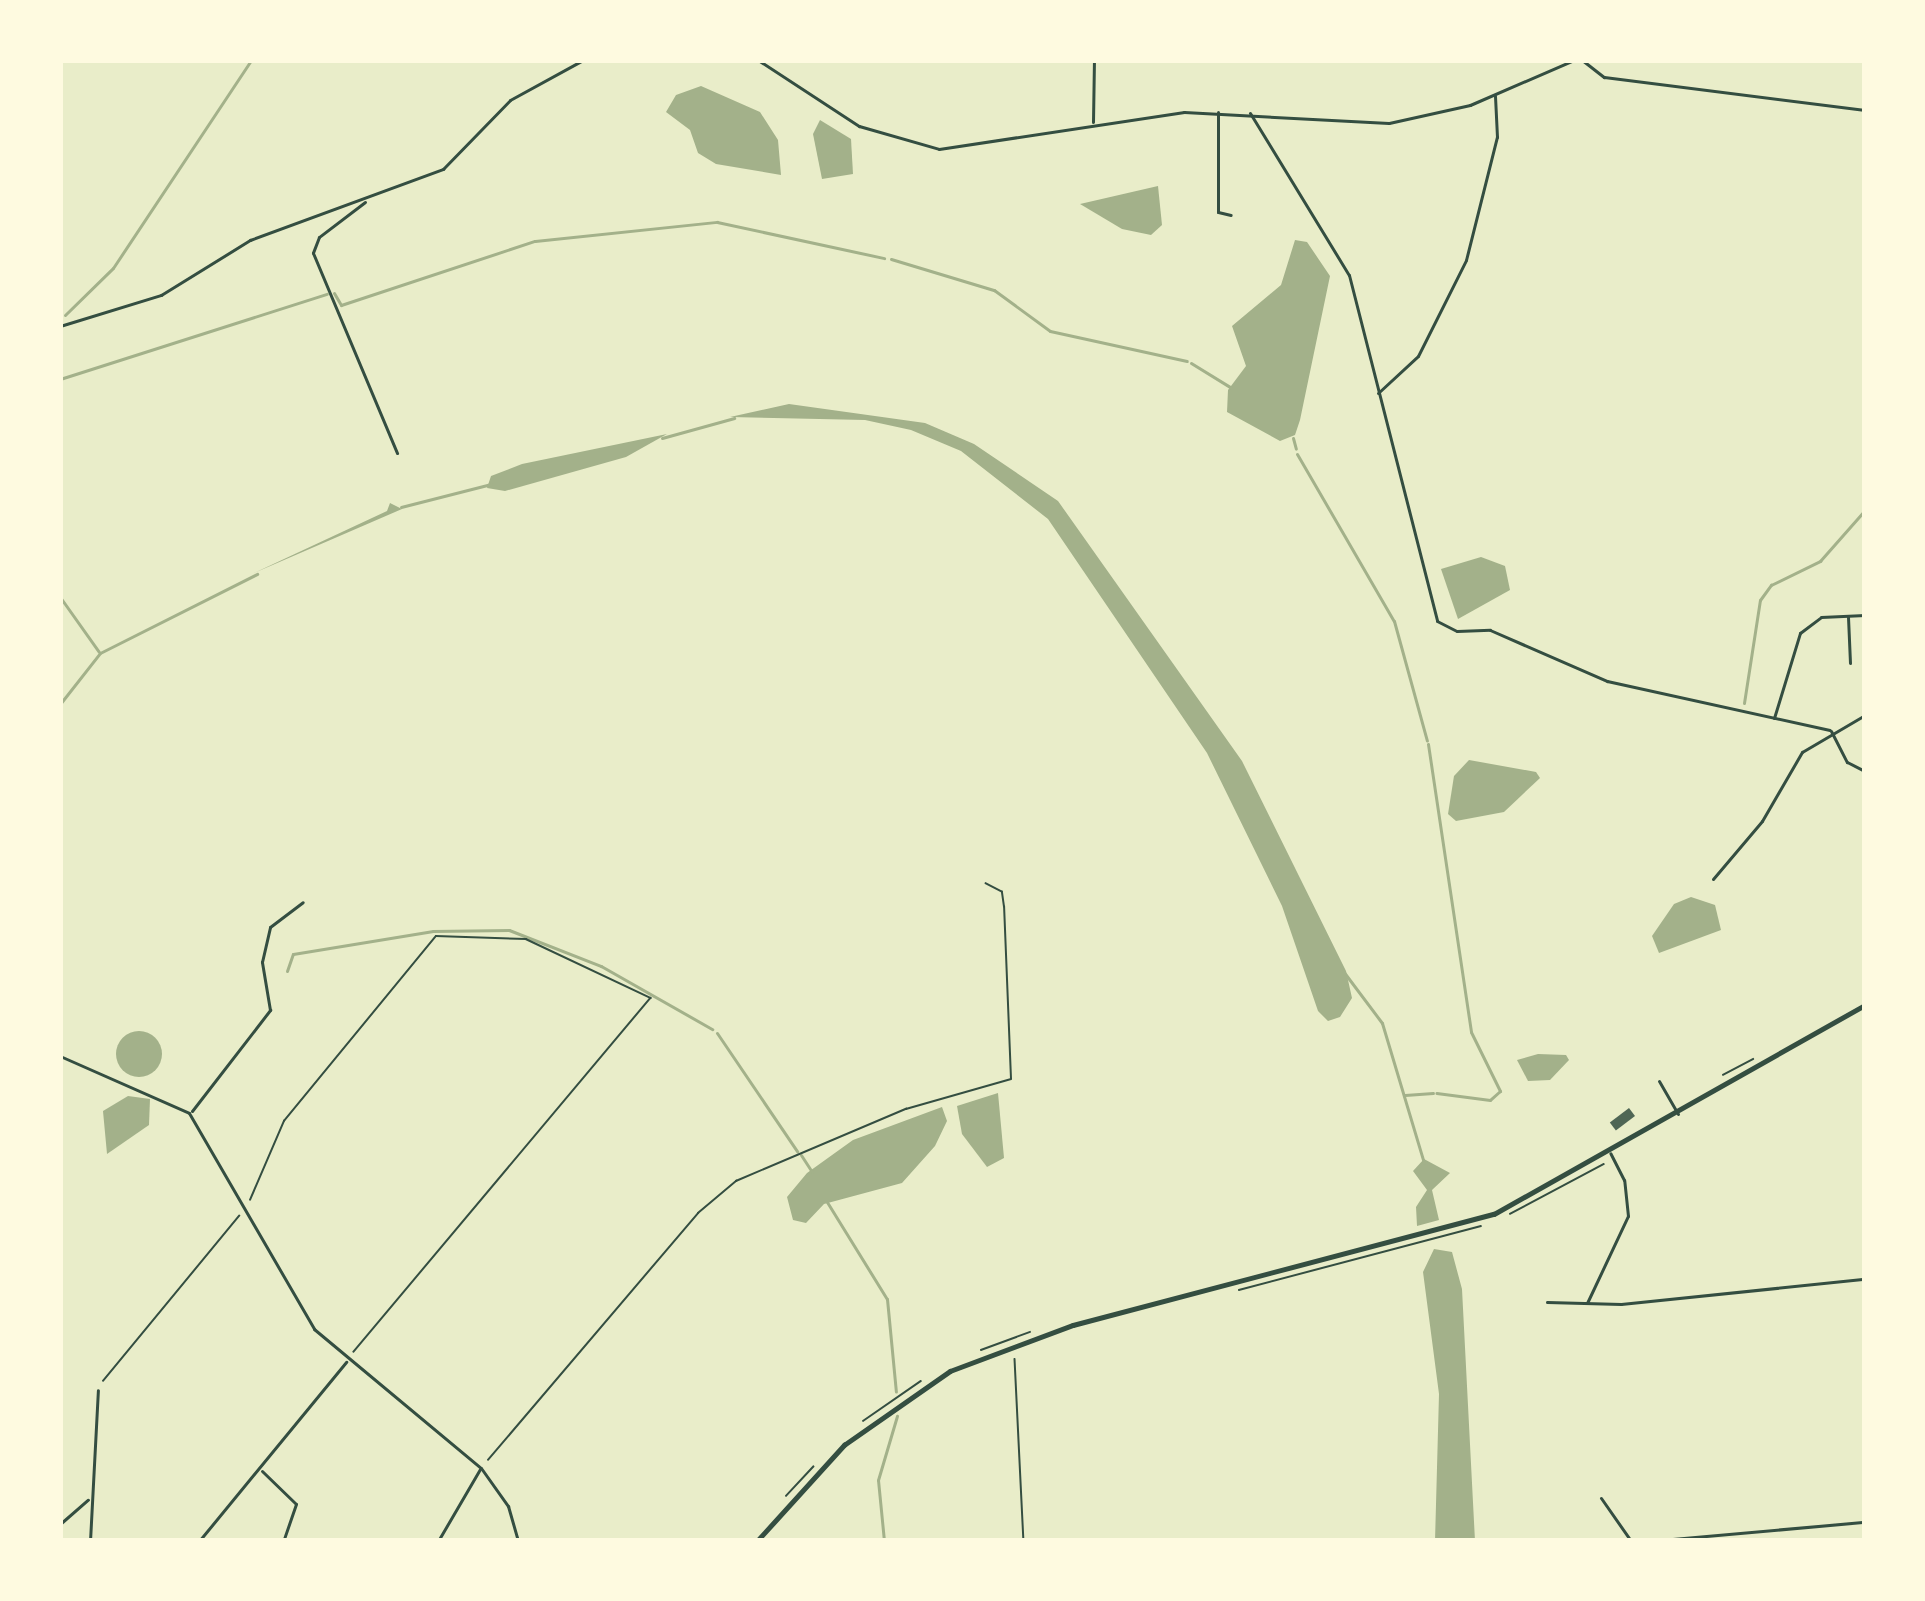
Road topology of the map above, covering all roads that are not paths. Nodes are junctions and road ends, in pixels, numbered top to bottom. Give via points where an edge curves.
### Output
1 (583, 60) edge
2 (758, 60) edge
3 (1094, 60) edge
4 (1574, 60) edge
5 (1582, 60) edge
6 (1495, 96) junction
7 (1865, 110) edge
8 (1218, 112) junction
9 (1250, 113) junction
10 (1093, 124) junction
11 (365, 202) junction
12 (1231, 215) dead end
13 (60, 326) edge
14 (1377, 394) junction
15 (397, 453) dead end
16 (1865, 615) edge
17 (1848, 616) junction
18 (1850, 662) dead end
19 (1865, 715) edge
20 (1774, 718) junction
21 (1830, 730) junction
22 (1865, 771) edge
23 (1713, 879) dead end
24 (302, 902) dead end
25 (1865, 1005) edge
26 (60, 1056) edge
27 (1659, 1081) dead end
28 (1677, 1112) junction
29 (190, 1113) junction
30 (1609, 1152) junction
31 (1865, 1279) edge
32 (1546, 1302) dead end
33 (1586, 1304) junction
34 (347, 1360) junction
35 (98, 1390) road end
36 (260, 1468) junction
37 (482, 1468) junction
38 (1600, 1498) dead end
39 (89, 1499) junction
40 (1865, 1522) edge
41 (60, 1524) edge
42 (90, 1541) edge
43 (199, 1541) edge
44 (283, 1541) edge
45 (439, 1541) edge
46 (518, 1541) edge
47 (757, 1541) edge
48 (1631, 1541) edge
49 (1650, 1541) edge

1 - 11 street via 510,100 443,169
2 - 10 street via 859,126 921,146 994,145
3 - 10 street
4 - 6 street
5 - 7 street via 1604,76
6 - 9 street via 1389,123
6 - 14 street via 1497,136 1466,260 1418,356
8 - 9 street
8 - 10 street
8 - 12 street via 1218,212
9 - 14 street via 1348,275
11 - 13 street via 250,240 146,301
11 - 15 street via 313,253
14 - 20 street via 1427,603 1443,626 1490,630 1607,681
16 - 17 street
17 - 18 street
17 - 20 street via 1821,617 1800,633
19 - 21 street
20 - 21 street
21 - 22 street via 1847,762
21 - 23 street via 1792,762 1762,821
24 - 29 street via 270,927 262,962 271,1010
25 - 28 main road
26 - 29 street
27 - 28 street
28 - 30 main road
29 - 34 street via 314,1328
30 - 33 street via 1624,1180 1628,1216
30 - 47 main road via 1482,1219 1015,1346 950,1371 877,1418
31 - 33 street
32 - 33 street
34 - 36 street
34 - 37 street
35 - 39 street
36 - 43 street
36 - 44 street via 296,1504
37 - 45 street
37 - 46 street via 508,1506
38 - 48 street
39 - 41 street
39 - 42 street
40 - 49 street

